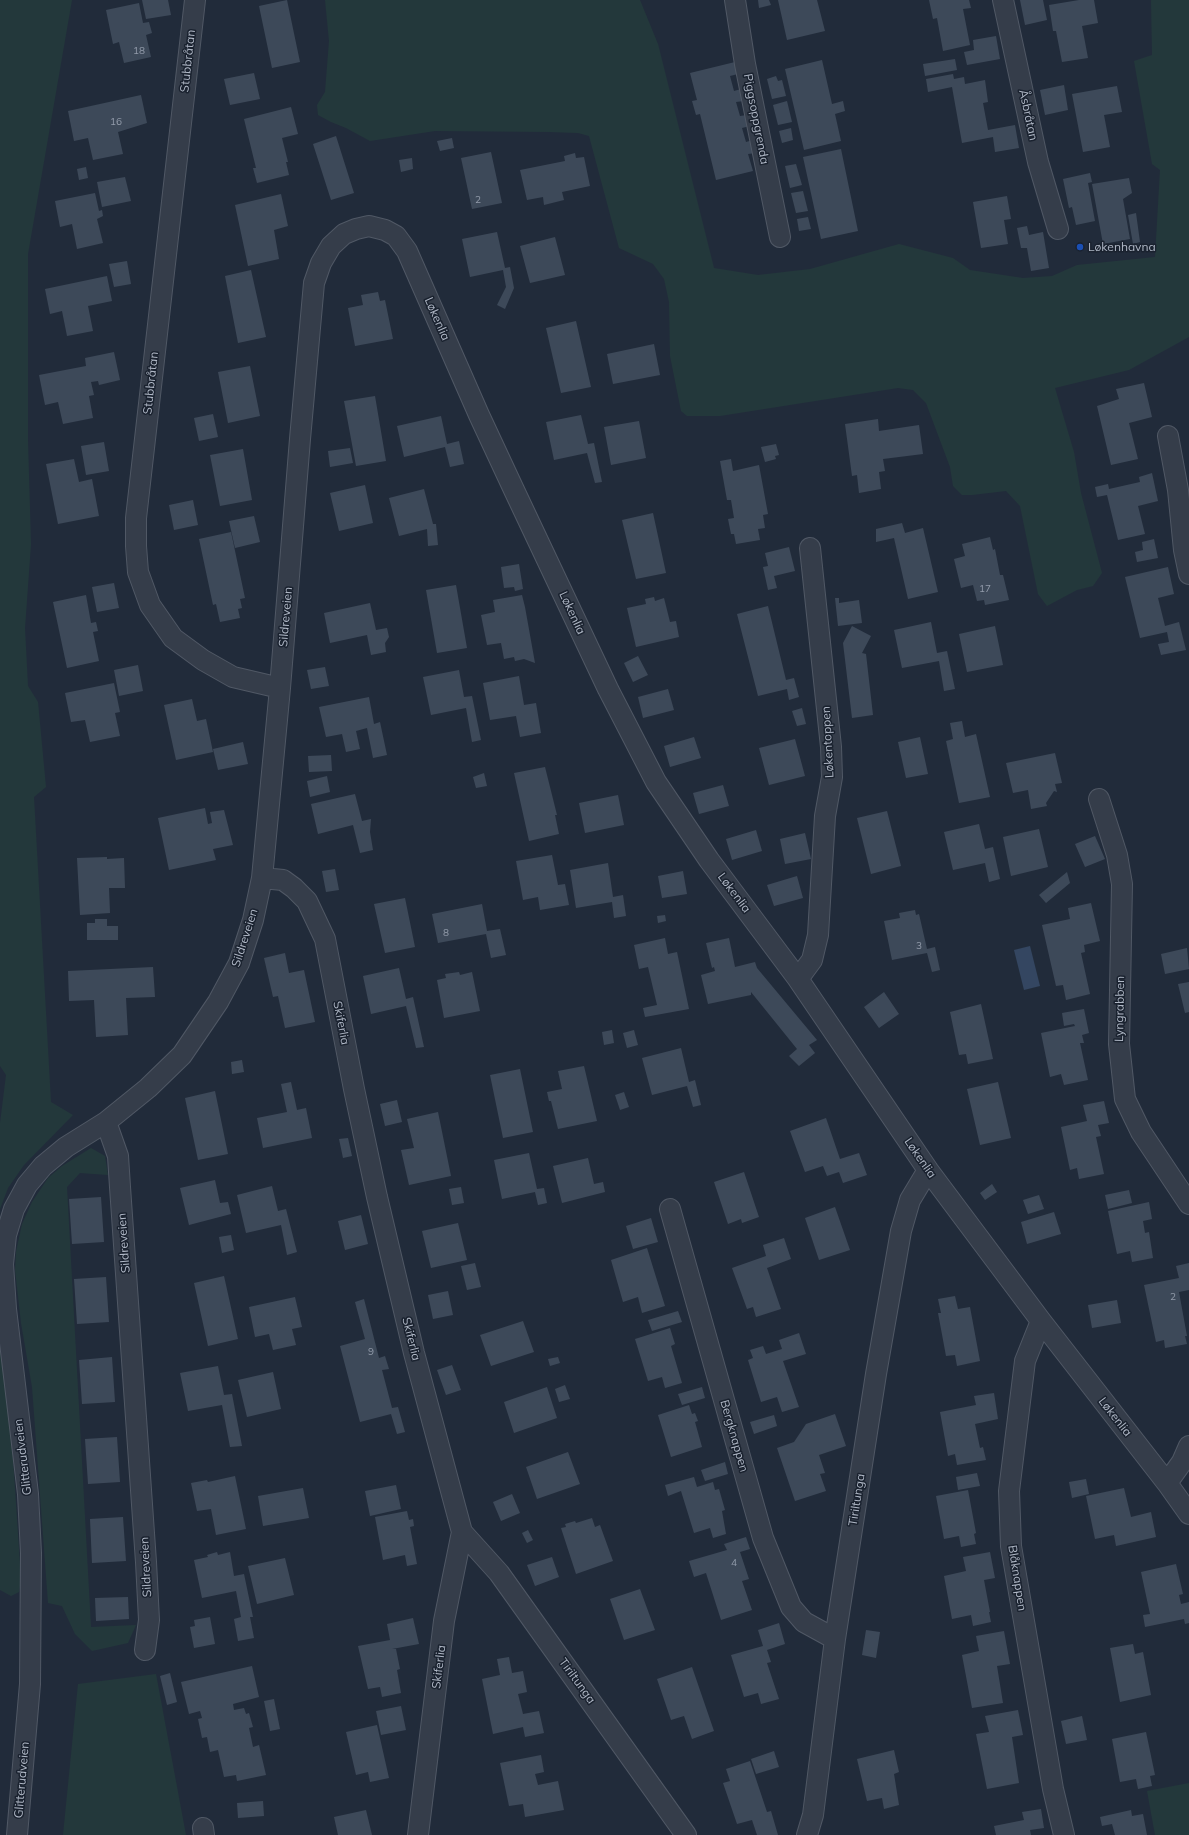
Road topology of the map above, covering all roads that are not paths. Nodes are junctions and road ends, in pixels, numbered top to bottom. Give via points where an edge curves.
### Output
1 (195, 0) edge
2 (735, 0) edge
3 (1003, 0) edge
4 (369, 226) joint
5 (1058, 229) dead end
6 (780, 237) dead end
7 (1168, 436) dead end
8 (810, 548) dead end
9 (1189, 574) edge
10 (280, 688) junction
11 (1099, 799) dead end
12 (262, 878) junction
13 (798, 979) junction
14 (106, 1122) junction
15 (928, 1170) junction
16 (1189, 1204) edge
17 (670, 1209) dead end
18 (1041, 1321) junction
19 (1189, 1446) edge
20 (1167, 1483) junction
21 (1189, 1514) edge
22 (462, 1532) junction
23 (835, 1639) junction
24 (145, 1650) dead end
25 (17, 1835) edge
26 (418, 1835) edge
27 (686, 1835) edge
28 (807, 1835) edge
29 (1064, 1835) edge

1 - 10 street, Stubbråtan via 136,518 138,572 150,605 173,638 203,660 233,677
2 - 6 street, Piggsoppgrenda
3 - 5 street, Åsbråtan via 1038,162
4 - 10 street, Sildreveien via 344,234 331,246 314,283
4 - 13 street, Løkenlia via 396,236 407,251 504,469 608,689 656,782 709,860
7 - 9 street
8 - 13 street, Løkentoppen via 832,777 825,816 818,935 812,960
10 - 12 street, Sildreveien
11 - 16 street, Lyngrabben via 1117,855 1122,884 1119,1044 1125,1099 1141,1132
12 - 14 street, Sildreveien via 253,920 239,963 218,1002 182,1055 148,1088
12 - 22 street, Skiferlia via 283,880 294,888 307,901 325,939 377,1197 414,1353
13 - 15 street, Løkenlia
14 - 24 street, Sildreveien via 118,1156 146,1562 148,1620
14 - 25 street, Glitterudveien via 66,1147 43,1166 27,1185 14,1209 6,1235 3,1264 6,1309 28,1494 31,1553 30,1684
15 - 18 street, Løkenlia
15 - 23 street, Tiriltunga via 910,1200 901,1231
17 - 23 street, Bergknappen via 763,1538 791,1607 804,1622
18 - 20 street, Løkenlia
18 - 29 street, Blåknappen via 1025,1361 1009,1491 1011,1546 1053,1790
19 - 20 street via 1182,1462
20 - 21 street, Løkenlia
22 - 26 street, Skiferlia via 444,1621
22 - 27 street, Tiriltunga via 499,1573
23 - 28 street, Tiriltunga via 813,1815

